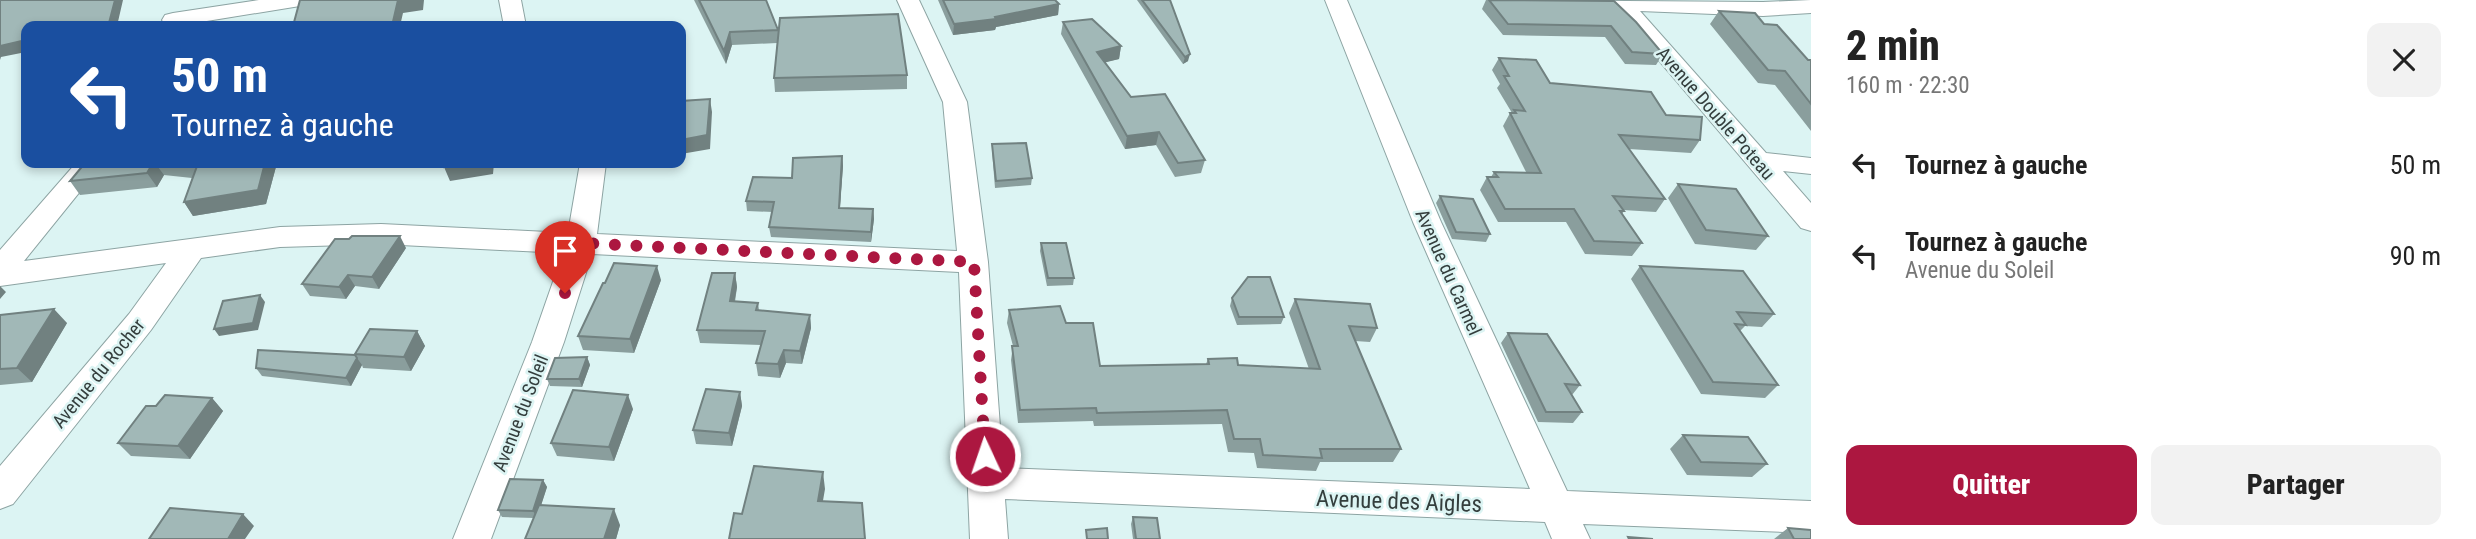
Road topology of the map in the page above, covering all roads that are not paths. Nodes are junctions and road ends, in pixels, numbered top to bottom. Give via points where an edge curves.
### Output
1 (300, 0) edge
2 (510, 0) edge
3 (908, 0) edge
4 (1336, 0) edge
5 (1501, 0) edge
6 (1604, 3) edge
7 (1811, 6) edge
8 (174, 15) edge
9 (514, 21) edge
10 (1756, 160) junction
11 (1811, 166) edge
12 (86, 168) edge
13 (592, 168) edge
14 (1811, 221) edge
15 (581, 243) junction
16 (191, 250) junction
17 (974, 262) junction
18 (0, 273) edge
19 (987, 483) junction
20 (0, 493) edge
21 (1811, 517) edge
22 (1564, 523) edge
23 (472, 539) edge
24 (989, 539) edge

1 - 8 street
2 - 9 street
3 - 17 street via 954,103
4 - 22 street, Avenue du Carmel via 1397,154
5 - 6 street
6 - 7 street via 1763,9
6 - 10 street, Avenue Double Poteau
10 - 11 street
10 - 14 street, Avenue Double Poteau
12 - 18 street
13 - 15 street, Avenue du Soleil
15 - 16 street via 381,234 280,237
15 - 17 street
15 - 23 street, Avenue du Soleil
16 - 18 street
16 - 20 street, Avenue du Rocher via 140,322
17 - 19 street
19 - 22 street, Avenue des Aigles
19 - 24 street
21 - 22 street, Avenue des Aigles

